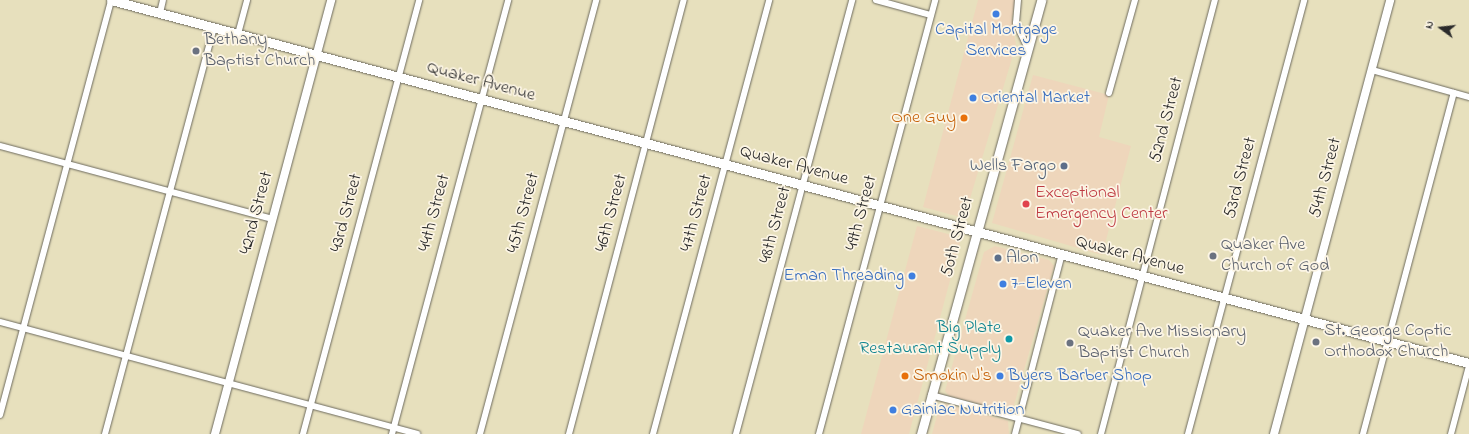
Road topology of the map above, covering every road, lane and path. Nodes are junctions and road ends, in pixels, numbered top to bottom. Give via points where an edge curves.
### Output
1 (111, 0) edge
2 (163, 0) edge
3 (247, 0) edge
4 (331, 0) edge
5 (419, 0) edge
6 (508, 0) edge
7 (596, 0) edge
8 (684, 0) edge
9 (769, 0) edge
10 (852, 0) edge
11 (876, 0) edge
12 (935, 0) edge
13 (1018, 0) edge
14 (1042, 0) edge
15 (1135, 0) edge
16 (1215, 0) edge
17 (1304, 0) edge
18 (1390, 0) edge
19 (160, 13) junction
20 (931, 14) junction
21 (214, 27) junction
22 (238, 34) junction
23 (1028, 49) junction
24 (316, 55) junction
25 (1372, 70) junction
26 (399, 77) junction
27 (1109, 92) dead end
28 (1454, 93) junction
29 (1469, 97) edge
30 (482, 99) junction
31 (564, 121) junction
32 (646, 143) junction
33 (0, 146) edge
34 (67, 164) junction
35 (725, 164) junction
36 (802, 184) junction
37 (170, 192) junction
38 (880, 205) junction
39 (272, 219) junction
40 (975, 230) junction
41 (1062, 254) junction
42 (1141, 275) junction
43 (1224, 298) junction
44 (1305, 319) junction
45 (0, 322) edge
46 (23, 329) junction
47 (1388, 341) junction
48 (126, 356) junction
49 (1469, 363) edge
50 (1469, 366) edge
51 (228, 383) junction
52 (931, 395) junction
53 (311, 406) junction
54 (0, 415) edge
55 (1019, 418) junction
56 (392, 431) edge
57 (105, 434) edge
58 (215, 434) edge
59 (303, 434) edge
60 (417, 434) edge
61 (480, 434) edge
62 (568, 434) edge
63 (653, 434) edge
64 (736, 434) edge
65 (819, 434) edge
66 (921, 434) edge
67 (1015, 434) edge
68 (1078, 434) edge
69 (1101, 434) edge
70 (1188, 434) edge
71 (1274, 434) edge
72 (1363, 434) edge
73 (1451, 434) edge

1 - 19 main road, Quaker Avenue
1 - 34 street
2 - 19 street
3 - 22 street
4 - 24 street, 42nd Street
5 - 26 street, 43rd Street
6 - 30 street, 44th Street
7 - 31 street, 45th Street
8 - 32 street, 46th Street
9 - 35 street, 47th Street
10 - 36 street, 48th Street
11 - 20 street
12 - 20 street, 49th Street
13 - 23 street via 1016,23
14 - 23 main road, 50th Street
15 - 27 street
16 - 42 street, 52nd Street
17 - 43 street, 53rd Street
18 - 25 street, 54th Street
19 - 21 main road, Quaker Avenue
20 - 38 street, 49th Street
21 - 22 main road, Quaker Avenue
21 - 37 street
22 - 24 main road, Quaker Avenue
23 - 40 main road, 50th Street
24 - 26 main road, Quaker Avenue
24 - 39 street, 42nd Street
25 - 28 street
25 - 44 street, 54th Street
26 - 30 main road, Quaker Avenue
26 - 53 street, 43rd Street
28 - 29 street
28 - 47 street
30 - 31 main road, Quaker Avenue
30 - 56 street, 44th Street
31 - 32 main road, Quaker Avenue
31 - 61 street, 45th Street
32 - 35 main road, Quaker Avenue
32 - 62 street, 46th Street
33 - 34 street
34 - 37 street
34 - 46 street
35 - 36 main road, Quaker Avenue
35 - 63 street, 47th Street
36 - 38 main road, Quaker Avenue
36 - 64 street, 48th Street
37 - 39 street
37 - 48 street
38 - 40 main road, Quaker Avenue
38 - 65 street, 49th Street
39 - 51 street, 42nd Street
40 - 41 main road, Quaker Avenue
40 - 52 main road, 50th Street
41 - 42 main road, Quaker Avenue
41 - 55 street
42 - 43 main road, Quaker Avenue
42 - 69 street, 52nd Street
43 - 44 main road, Quaker Avenue
43 - 70 street, 53rd Street
44 - 47 main road, Quaker Avenue
44 - 71 street, 54th Street
45 - 46 street
46 - 48 street
46 - 54 street
47 - 49 main road, Quaker Avenue
47 - 72 street
48 - 51 street
48 - 57 street
50 - 73 street
51 - 53 street
51 - 58 street, 42nd Street
52 - 55 street
52 - 66 main road, 50th Street
53 - 56 street
53 - 59 street, 43rd Street
55 - 67 street
55 - 68 street
56 - 60 street

